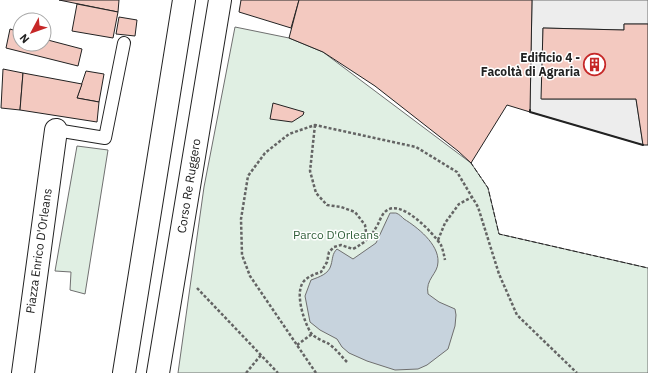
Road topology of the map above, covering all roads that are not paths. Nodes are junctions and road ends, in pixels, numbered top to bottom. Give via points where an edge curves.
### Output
1 (184, 0) edge
2 (220, 0) edge
3 (124, 44) dead end
4 (56, 130) joint
5 (23, 373) edge
6 (124, 373) edge
7 (158, 373) edge

1 - 6 main road
2 - 7 main road, Corso Re Ruggero
3 - 4 lane via 105,138
4 - 5 main road, Piazza Enrico D'Orleans

